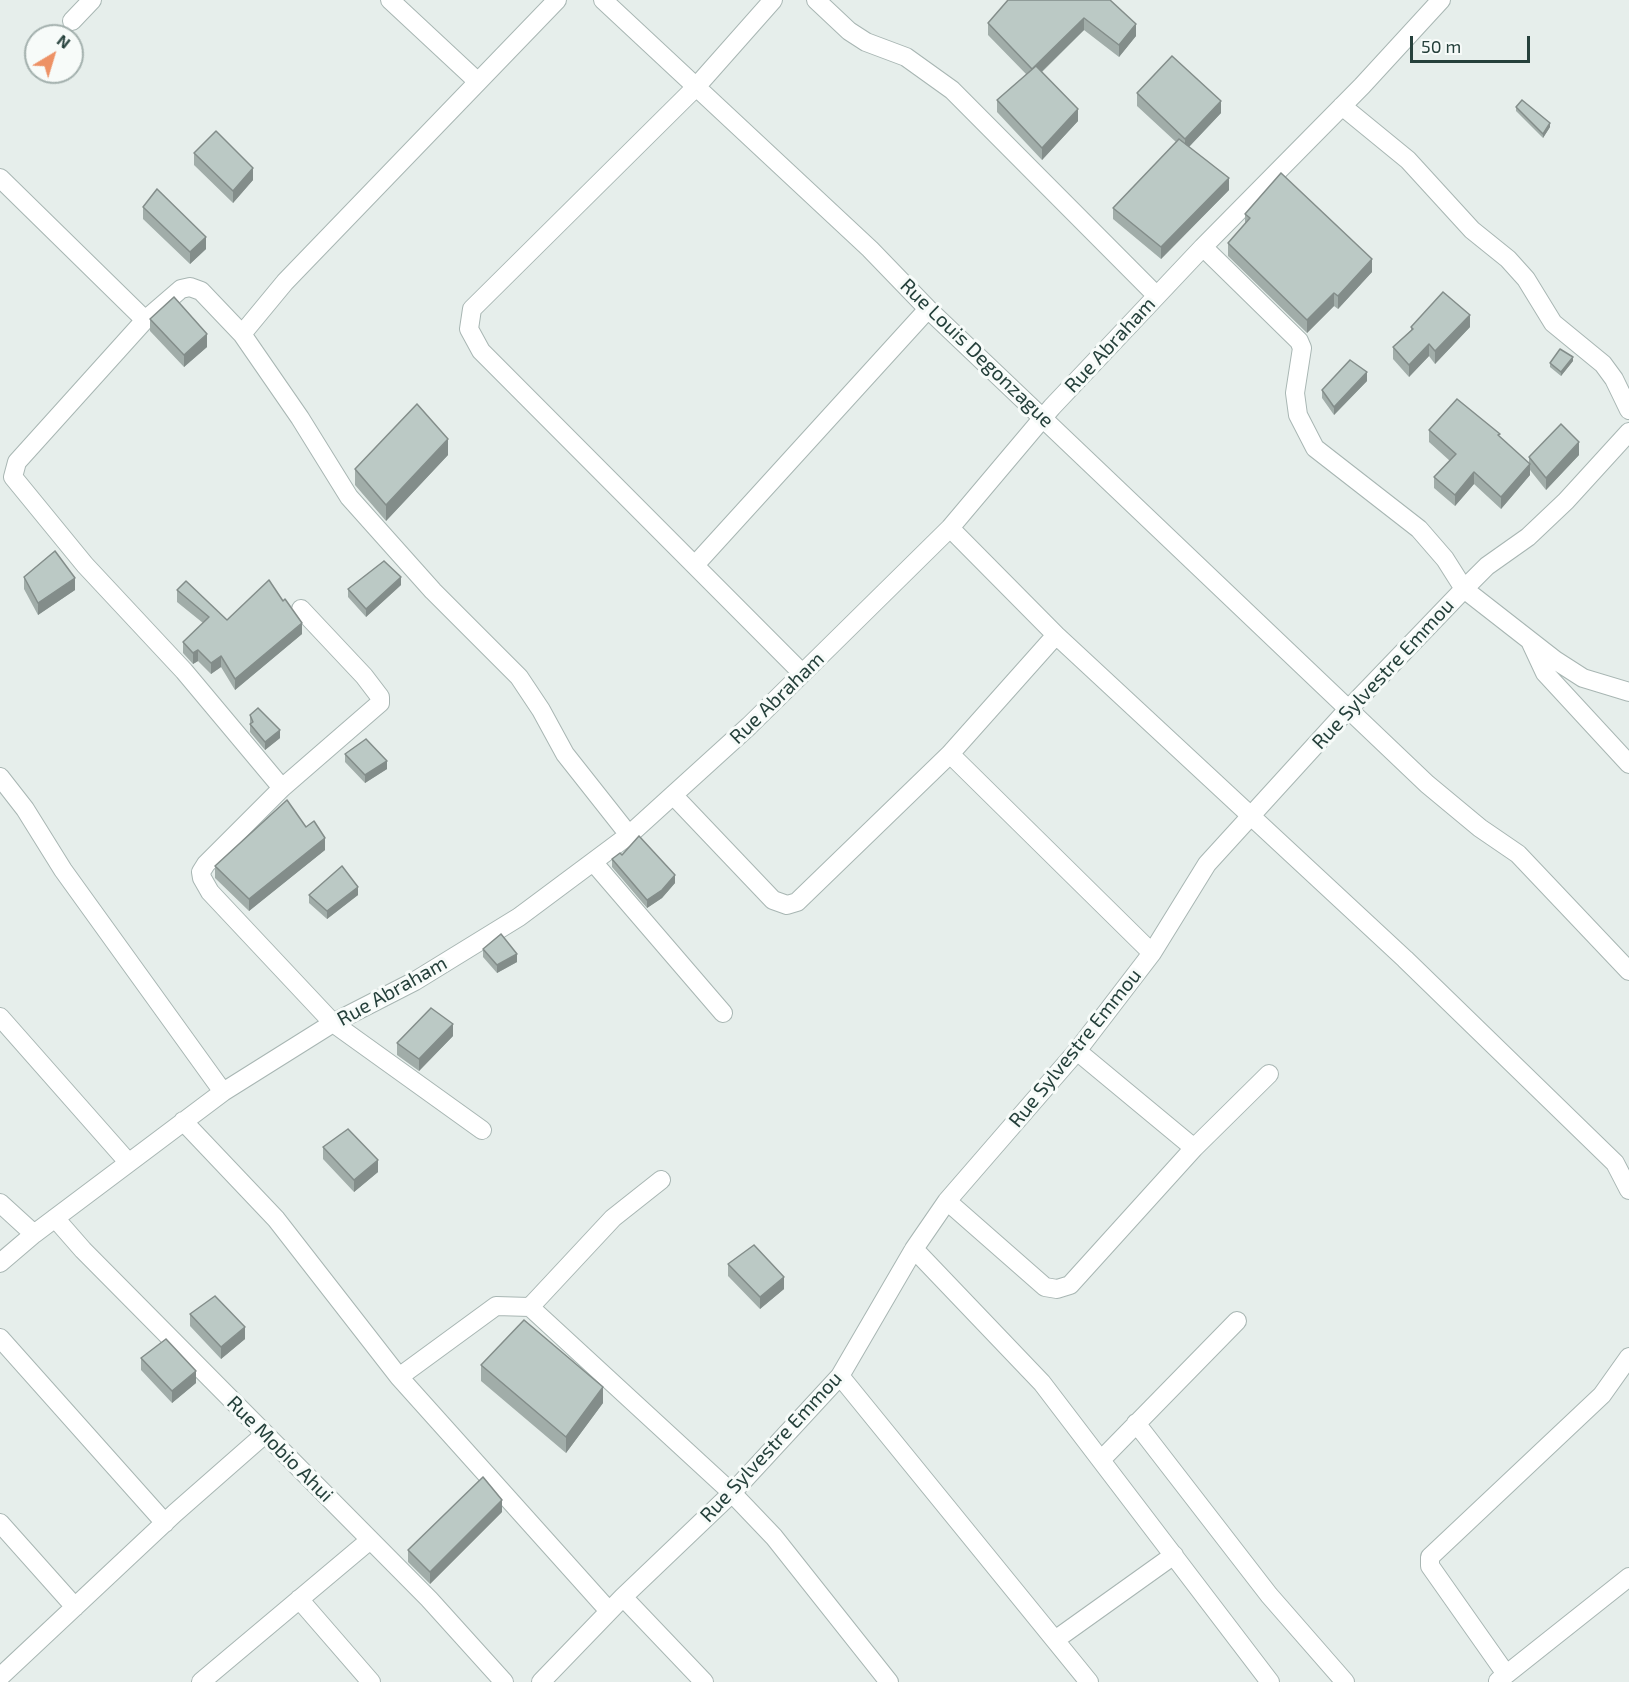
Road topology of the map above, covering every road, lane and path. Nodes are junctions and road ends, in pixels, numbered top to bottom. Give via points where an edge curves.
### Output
1 (92, 0) edge
2 (390, 0) edge
3 (557, 0) edge
4 (603, 0) edge
5 (773, 0) edge
6 (816, 0) edge
7 (1441, 0) edge
8 (72, 21) dead end
9 (477, 81) junction
10 (696, 87) junction
11 (1342, 106) junction
12 (0, 178) edge
13 (1203, 247) junction
14 (1156, 295) junction
15 (928, 309) junction
16 (145, 320) junction
17 (242, 334) junction
18 (1629, 410) edge
19 (1044, 417) junction
20 (1629, 432) edge
21 (950, 528) junction
22 (695, 565) junction
23 (1464, 589) junction
24 (301, 609) dead end
25 (1056, 635) junction
26 (1531, 641) junction
27 (802, 673) junction
28 (1629, 692) edge
29 (1350, 708) junction
30 (950, 754) junction
31 (1629, 764) edge
32 (0, 777) edge
33 (282, 788) junction
34 (673, 795) junction
35 (1251, 817) junction
36 (629, 835) junction
37 (594, 862) junction
38 (1152, 953) junction
39 (1629, 971) edge
40 (723, 1013) dead end
41 (0, 1017) edge
42 (333, 1023) junction
43 (1077, 1051) junction
44 (1269, 1074) dead end
45 (223, 1092) junction
46 (183, 1121) junction
47 (482, 1130) dead end
48 (1194, 1148) junction
49 (128, 1162) junction
50 (662, 1180) dead end
51 (1629, 1190) edge
52 (947, 1201) junction
53 (0, 1203) edge
54 (55, 1218) junction
55 (34, 1234) junction
56 (914, 1249) junction
57 (0, 1263) edge
58 (530, 1306) junction
59 (1237, 1321) dead end
60 (0, 1338) edge
61 (1629, 1357) edge
62 (840, 1376) junction
63 (399, 1377) junction
64 (1136, 1423) junction
65 (265, 1434) junction
66 (1101, 1460) junction
67 (732, 1493) junction
68 (0, 1523) edge
69 (165, 1523) junction
70 (370, 1540) junction
71 (1174, 1555) junction
72 (1629, 1577) edge
73 (623, 1597) junction
74 (299, 1599) junction
75 (75, 1606) junction
76 (609, 1611) junction
77 (1055, 1640) junction
78 (0, 1677) edge
79 (1501, 1678) edge
80 (201, 1682) edge
81 (371, 1682) edge
82 (504, 1682) edge
83 (541, 1682) edge
84 (704, 1682) edge
85 (889, 1682) edge
86 (1089, 1682) edge
87 (1270, 1682) edge
88 (1346, 1682) edge

1 - 8 street
2 - 9 street
3 - 9 street
4 - 10 street, Rue Louis Degonzague
5 - 10 street
6 - 14 street via 849,31 906,57 952,90
7 - 11 street, Rue Abraham
9 - 17 street via 285,282
10 - 15 street, Rue Louis Degonzague via 870,249
10 - 22 street via 472,309 469,330 481,351
11 - 13 street, Rue Abraham
11 - 18 street via 1408,160 1472,230 1508,259 1526,279 1553,323 1603,364
12 - 16 street
13 - 14 street, Rue Abraham
13 - 23 street via 1299,341 1302,348 1294,393 1298,415 1315,448 1419,529
14 - 19 street, Rue Abraham
15 - 19 street, Rue Louis Degonzague
15 - 22 street
16 - 17 street via 181,289 190,287 201,291
16 - 33 street via 17,462 13,477 85,565 184,671
17 - 36 street via 349,497 519,677 565,754
19 - 21 street, Rue Abraham
19 - 29 street, Rue Louis Degonzague
20 - 23 street, Rue Sylvestre Emmou via 1566,501
21 - 25 street
21 - 27 street, Rue Abraham
22 - 27 street
23 - 26 street
23 - 29 street, Rue Sylvestre Emmou
24 - 33 street via 364,676 380,697 380,703
25 - 30 street
25 - 35 street
26 - 28 street via 1583,678
26 - 31 street via 1545,673
27 - 34 street, Rue Abraham
29 - 35 street, Rue Sylvestre Emmou
29 - 39 street, Rue Louis Degonzague via 1427,784 1479,828 1518,854
30 - 34 street via 797,902 787,905 773,900
30 - 38 street
32 - 45 street
33 - 42 street via 206,864 202,878
34 - 36 street, Rue Abraham
35 - 38 street, Rue Sylvestre Emmou via 1207,864
35 - 51 street via 1405,958 1615,1162
36 - 37 street, Rue Abraham
37 - 40 street
37 - 42 street, Rue Abraham via 472,946
38 - 43 street, Rue Sylvestre Emmou
41 - 49 street
42 - 45 street, Rue Abraham
42 - 47 street
43 - 48 street
43 - 52 street, Rue Sylvestre Emmou
44 - 48 street
45 - 46 street, Rue Abraham
46 - 49 street, Rue Abraham
46 - 63 street via 276,1219
48 - 52 street via 1079,1277 1070,1285 1057,1288 1045,1287
49 - 54 street, Rue Abraham
50 - 58 street via 605,1226
52 - 56 street, Rue Sylvestre Emmou
53 - 55 street
54 - 55 street, Rue Abraham
54 - 65 street, Rue Mobio Ahui
55 - 57 street, Rue Abraham
56 - 62 street, Rue Sylvestre Emmou
56 - 66 street via 1042,1383
58 - 63 street via 496,1306
58 - 67 street
59 - 64 street
60 - 69 street
61 - 79 street via 1602,1395 1430,1557 1430,1566
62 - 67 street, Rue Sylvestre Emmou
62 - 77 street
63 - 76 street
64 - 66 street
64 - 88 street via 1269,1595
65 - 69 street
65 - 70 street, Rue Mobio Ahui
66 - 71 street
67 - 73 street, Rue Sylvestre Emmou
67 - 85 street via 781,1546
68 - 75 street
69 - 75 street
70 - 74 street
70 - 82 street, Rue Mobio Ahui
71 - 77 street
71 - 87 street
72 - 79 street
73 - 76 street, Rue Sylvestre Emmou
73 - 84 street
74 - 80 street
74 - 81 street
75 - 78 street
76 - 83 street, Rue Sylvestre Emmou
77 - 86 street

